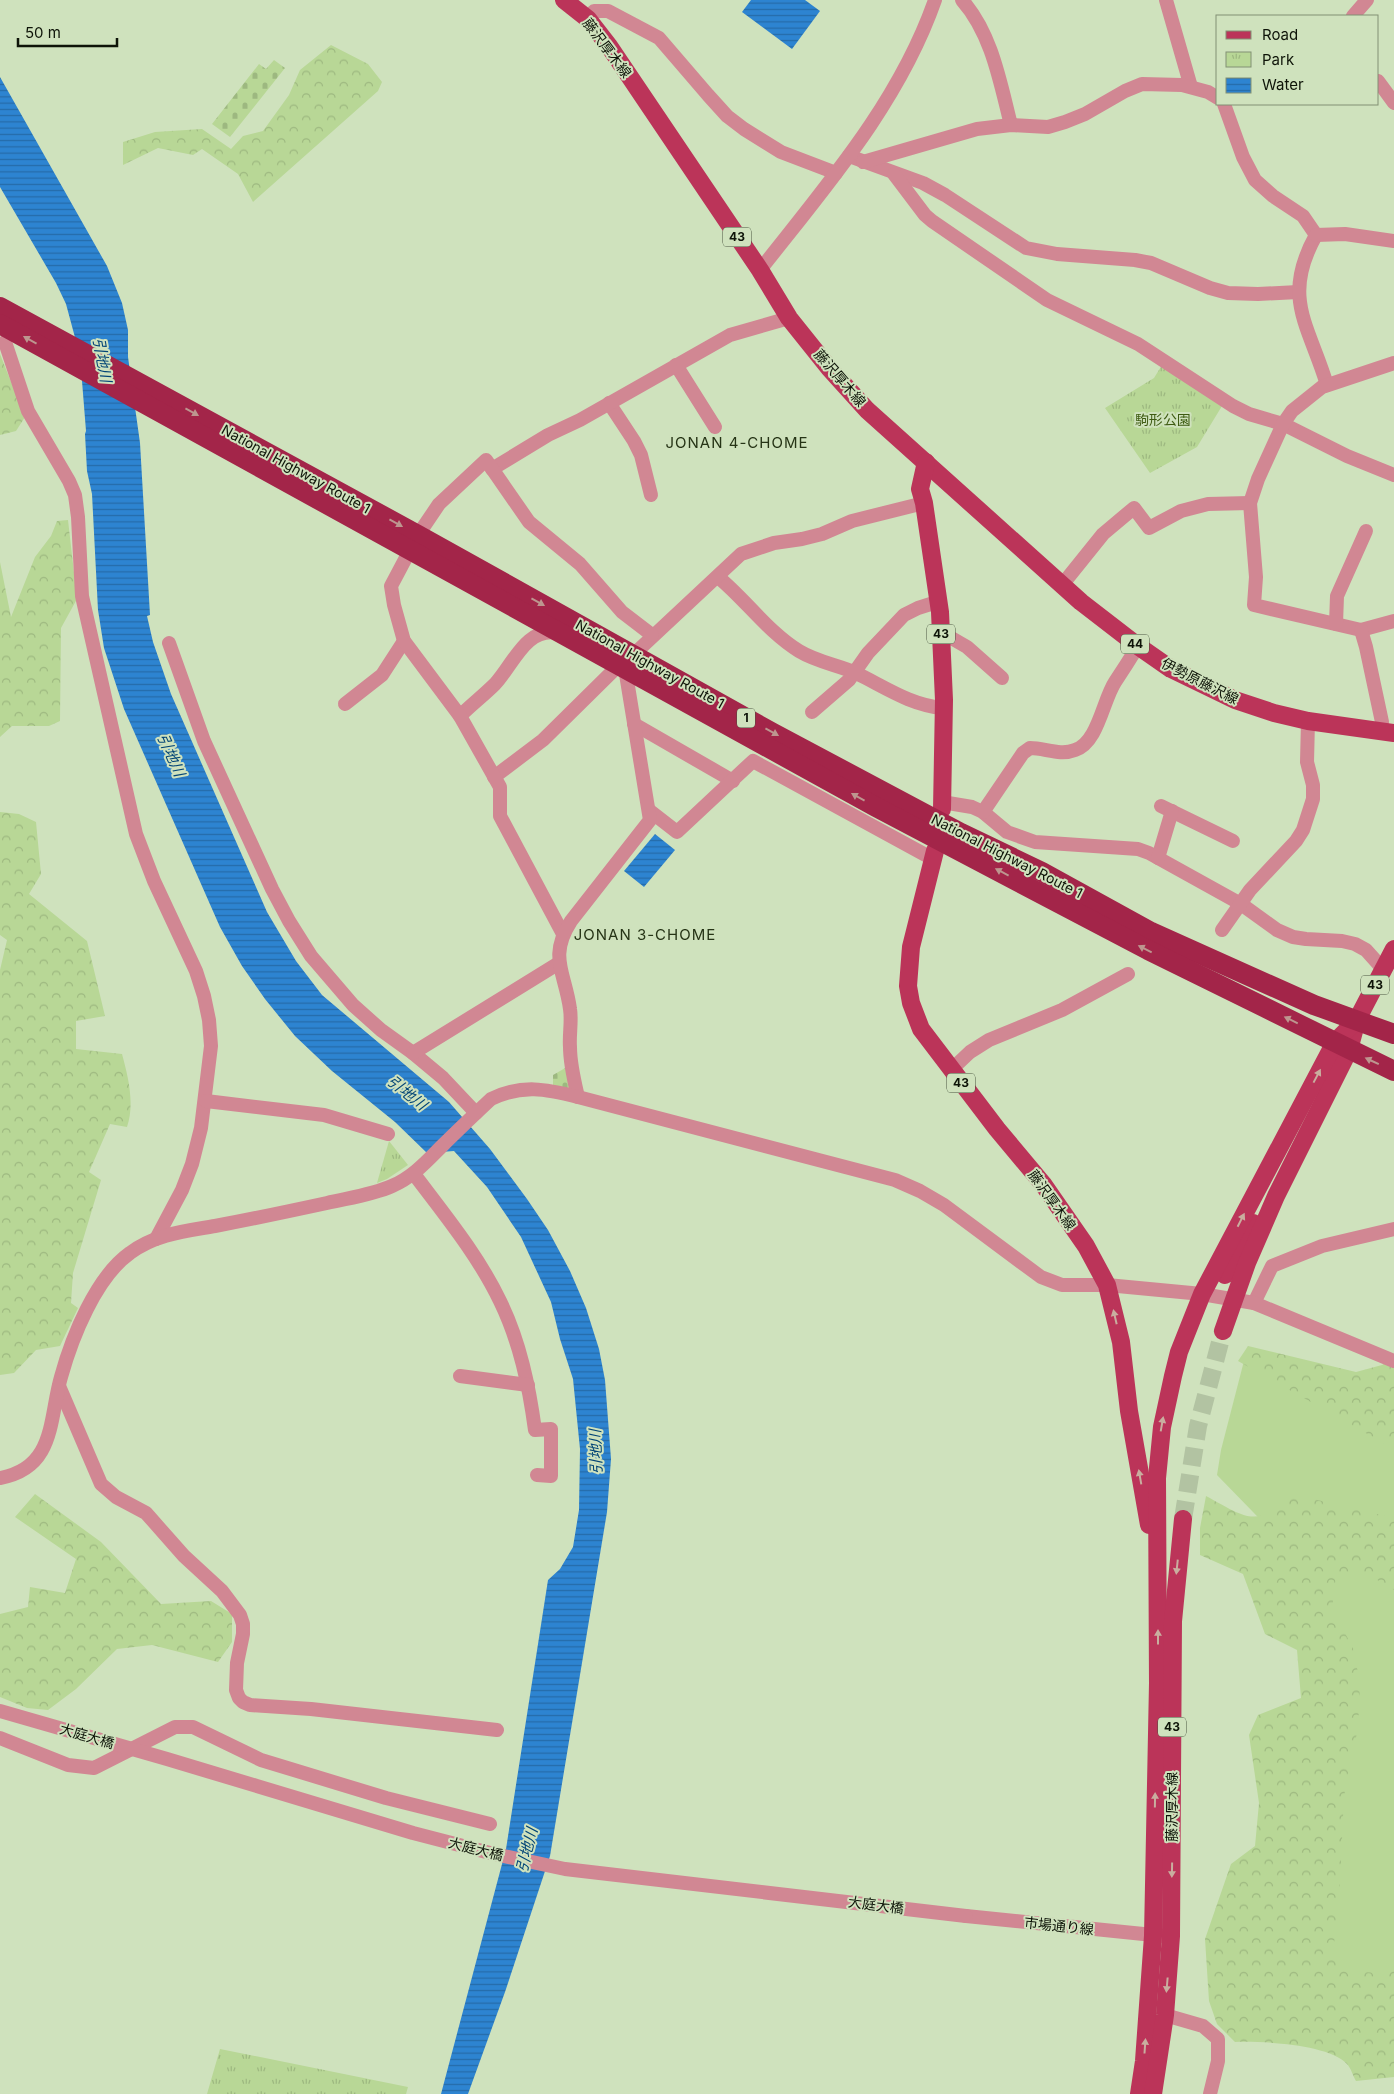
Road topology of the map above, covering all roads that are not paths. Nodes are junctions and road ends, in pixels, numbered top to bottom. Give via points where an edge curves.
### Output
1 (564, 0) edge
2 (935, 0) edge
3 (962, 0) edge
4 (1166, 0) edge
5 (1367, 0) edge
6 (1354, 15) edge
7 (588, 19) junction
8 (1379, 82) edge
9 (1191, 87) junction
10 (1216, 97) edge
11 (1394, 103) edge
12 (1225, 105) edge
13 (1011, 125) junction
14 (849, 156) junction
15 (863, 162) junction
16 (836, 173) junction
17 (894, 174) junction
18 (1316, 235) junction
19 (1394, 242) edge
20 (760, 270) junction
21 (1298, 292) junction
22 (0, 307) edge
23 (789, 318) junction
24 (2, 333) edge
25 (59, 348) junction
26 (1394, 363) edge
27 (676, 365) junction
28 (1328, 385) junction
29 (609, 403) junction
30 (1284, 424) junction
31 (715, 427) dead end
32 (926, 462) junction
33 (492, 469) junction
34 (1394, 475) edge
35 (651, 495) dead end
36 (1250, 503) junction
37 (924, 504) junction
38 (1366, 531) dead end
39 (414, 542) junction
40 (718, 577) junction
41 (1062, 585) junction
42 (940, 601) junction
43 (517, 608) junction
44 (1394, 621) edge
45 (1336, 624) junction
46 (1361, 630) junction
47 (941, 632) junction
48 (565, 635) junction
49 (652, 635) junction
50 (404, 641) junction
51 (169, 643) dead end
52 (523, 646) junction
53 (1138, 646) junction
54 (626, 662) junction
55 (855, 673) junction
56 (1002, 678) dead end
57 (345, 704) dead end
58 (944, 708) junction
59 (812, 712) dead end
60 (460, 716) junction
61 (1308, 721) junction
62 (634, 724) junction
63 (1387, 733) edge
64 (494, 778) junction
65 (732, 781) junction
66 (942, 805) joint
67 (650, 811) junction
68 (984, 812) junction
69 (1233, 840) dead end
70 (934, 855) joint
71 (1158, 858) junction
72 (1241, 904) junction
73 (1222, 930) dead end
74 (563, 934) junction
75 (1394, 949) edge
76 (559, 963) junction
77 (1383, 969) junction
78 (1128, 974) dead end
79 (1357, 1020) junction
80 (1394, 1034) edge
81 (1342, 1046) junction
82 (413, 1053) junction
83 (951, 1070) junction
84 (1394, 1071) edge
85 (578, 1097) junction
86 (206, 1100) junction
87 (476, 1113) junction
88 (388, 1134) dead end
89 (1295, 1155) junction
90 (414, 1174) junction
91 (1394, 1229) edge
92 (156, 1239) junction
93 (1107, 1285) junction
94 (1202, 1294) junction
95 (1234, 1299) junction
96 (1254, 1303) junction
97 (1223, 1331) tunnel mouth
98 (1394, 1361) edge
99 (460, 1376) dead end
100 (528, 1385) junction
101 (59, 1386) junction
102 (537, 1475) dead end
103 (0, 1478) edge
104 (1183, 1519) tunnel mouth
105 (1158, 1577) junction
106 (0, 1710) edge
107 (497, 1730) dead end
108 (0, 1738) edge
109 (490, 1824) dead end
110 (966, 1916) joint
111 (1153, 1936) junction
112 (1171, 1936) junction
113 (1165, 2015) junction
114 (1139, 2094) edge
115 (1153, 2094) edge
116 (1210, 2094) edge

1 - 7 main road, 藤沢厚木線 / 43
2 - 14 street via 912,56 886,103
3 - 13 street via 988,42
4 - 9 street
5 - 6 street
7 - 16 street via 594,11 608,11 658,38 727,116 744,130 781,152
7 - 20 main road, 藤沢厚木線 / 43
8 - 11 street
9 - 10 street
9 - 13 street via 1142,84 1065,122 1032,128
12 - 18 street via 1243,157 1255,180 1303,216
13 - 15 street via 977,129
14 - 15 street
14 - 16 street
15 - 17 street
16 - 20 street
17 - 21 street via 923,183 945,195 1026,248 1151,263 1228,293
17 - 30 street via 932,221 1047,300 1138,344 1233,406
18 - 19 street via 1345,234
18 - 21 street via 1303,265
20 - 23 main road, 藤沢厚木線 / 43
21 - 28 street via 1301,312
22 - 25 highway, National Highway Route 1 / 1
23 - 27 street via 730,335
23 - 32 main road, 藤沢厚木線 / 43 via 867,410
25 -> 24 highway, National Highway Route 1 / 1
24 - 86 street via 28,411 74,495 82,596 136,834 204,996 211,1046
25 - 39 highway, National Highway Route 1 / 1
26 - 28 street
27 - 29 street
27 - 31 street
28 - 30 street via 1292,411
29 - 33 street
29 - 35 street via 641,455
30 - 34 street via 1347,456
30 - 36 street
32 - 37 main road, 43 via 920,489
32 - 41 main road, 伊勢原藤沢線 / 44
33 - 39 street via 486,460 438,504
33 - 49 street via 529,522 580,564 622,612
36 - 41 street via 1208,504 1181,511 1149,528 1134,508 1103,534
36 - 45 street via 1256,577 1254,605
37 - 40 street via 852,520 815,536 774,543 741,554
37 - 42 main road, 43
38 - 45 street via 1337,596
39 - 43 highway, National Highway Route 1 / 1
39 - 50 street via 391,586
39 -> 54 highway, National Highway Route 1 / 1
40 - 49 street
40 - 55 street via 800,652
41 - 53 main road, 伊勢原藤沢線 / 44
42 - 47 main road, 43
42 - 55 street via 904,615 868,653
43 - 48 highway, National Highway Route 1 / 1
43 - 52 street via 525,625
44 - 46 street
45 - 46 street
46 - 63 street
47 - 56 street via 967,647
47 - 58 main road, 43
48 - 52 street via 540,634
48 - 54 highway, National Highway Route 1 / 1
49 - 54 street
50 - 57 street via 382,675
50 - 60 street
51 - 82 street via 204,741 289,921 311,956 353,1004
52 - 60 street via 495,684
53 - 61 main road, 伊勢原藤沢線 / 44 via 1171,668 1235,700
53 - 68 street via 1114,683 1098,722 1083,746 1058,752 1030,748 1023,753
54 - 62 street
54 - 64 street via 543,740
54 -> 79 highway, National Highway Route 1 / 1 via 1042,872 1151,932 1314,1005
81 -> 54 highway, National Highway Route 1 / 1 via 1148,950 876,807
55 - 58 street via 909,700
55 - 59 street
58 - 66 main road, 43
60 - 64 street
61 - 63 main road, 伊勢原藤沢線 / 44
61 - 72 street via 1307,762 1314,799 1309,815 1296,841
62 - 65 street
62 - 67 street
64 - 74 street via 500,787 500,816
65 - 67 street via 677,832
65 - 70 street via 754,761
66 - 68 street via 972,807
67 - 74 street via 650,820
68 - 71 street via 1007,832 1035,842 1138,849
69 - 71 street via 1167,808
70 - 83 main road, 藤沢厚木線 / 43 via 911,947 908,986 921,1029
71 - 72 street
72 - 73 street
72 - 77 street via 1265,923 1293,937 1362,946
74 - 76 street
75 - 77 main road, 藤沢厚木線 / 43
76 - 82 street
76 - 85 street via 571,1010 570,1060
77 - 79 main road, 藤沢厚木線 / 43
78 - 83 street via 1062,1010 989,1040
79 - 80 highway, National Highway Route 1 / 1
79 - 81 main road, 藤沢厚木線 / 43
84 -> 81 highway, National Highway Route 1 / 1
81 - 89 main road, 藤沢厚木線 / 43
94 -> 81 main road, 藤沢厚木線 / 43
82 - 87 street via 443,1078
83 - 93 main road, 藤沢厚木線 / 43 via 1043,1184 1086,1246
85 - 87 street via 526,1089 506,1092 491,1099
85 - 93 street via 895,1180 944,1205 1041,1277 1062,1285
86 - 88 street via 324,1115
86 - 92 street via 192,1164
87 - 90 street
89 - 94 main road via 1227,1272
89 - 95 main road, 藤沢厚木線 / 43
90 - 92 street via 374,1193 177,1232
90 - 100 street via 466,1244 496,1294 515,1338
91 - 96 street via 1322,1246 1272,1266
92 - 101 street via 130,1253 110,1271 77,1332
93 - 94 street
105 -> 93 main road, 藤沢厚木線 / 43 via 1129,1411 1121,1342
94 - 95 street
105 -> 94 main road, 藤沢厚木線 / 43 via 1157,1478 1162,1427 1179,1352
95 - 96 street
95 - 97 main road, 藤沢厚木線 / 43
96 - 98 street
99 - 100 street
100 - 102 street via 535,1430 551,1428 551,1476
101 - 103 street via 50,1432 41,1453 13,1476
101 - 107 street via 101,1484 116,1497 146,1513 184,1556 222,1591 240,1615 243,1634 235,1677 238,1698 243,1702
104 -> 112 main road, 藤沢厚木線 / 43 via 1173,1621
111 -> 105 main road, 藤沢厚木線 / 43
106 - 110 street, 大庭大橋, bridge via 413,1833 494,1854 565,1869
108 - 109 street via 68,1765 94,1768 176,1727 193,1727 261,1760 386,1798
110 - 111 street, 市場通り線
111 - 112 street, 市場通り線
114 -> 111 main road, 藤沢厚木線 / 43
112 -> 113 main road, 藤沢厚木線 / 43
113 - 115 main road, 藤沢厚木線 / 43
113 - 116 street via 1203,2026 1218,2040 1218,2061

